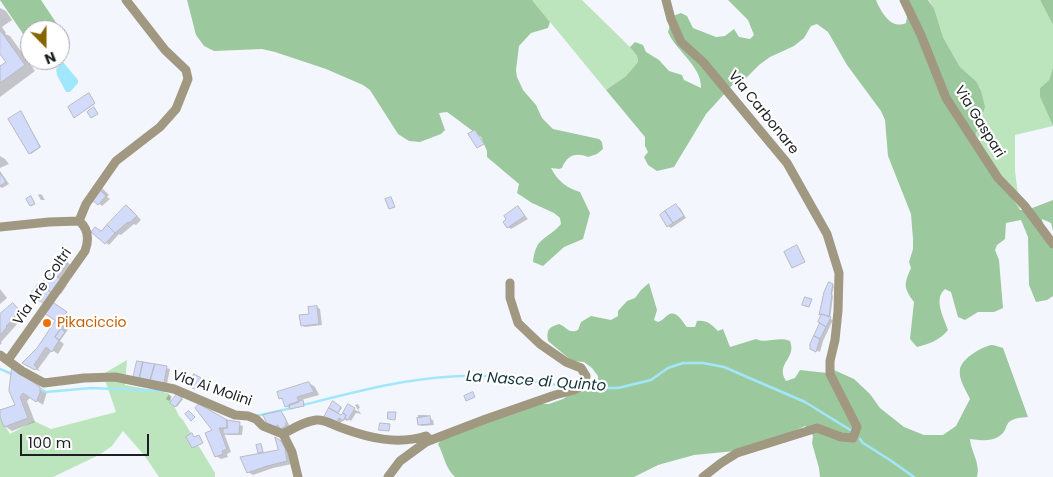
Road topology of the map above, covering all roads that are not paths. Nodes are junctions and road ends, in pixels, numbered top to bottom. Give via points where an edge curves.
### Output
1 (126, 0) edge
2 (666, 0) edge
3 (904, 0) edge
4 (79, 221) junction
5 (0, 227) edge
6 (1053, 244) edge
7 (510, 283) dead end
8 (3, 358) edge
9 (284, 434) junction
10 (426, 442) junction
11 (298, 477) edge
12 (388, 477) edge
13 (703, 477) edge

1 - 4 street via 186,70 188,79 176,109 160,127 116,161 86,204
2 - 13 street, Via Carbonare via 682,42 703,62 787,163 827,234 838,274 838,311 830,374 857,426 853,438 817,428 796,433 737,454
3 - 6 street, Via Gaspari via 946,98 998,178 1024,205
4 - 5 street
4 - 8 street, Via Are Coltri via 86,228 88,241 85,251 38,318
7 - 10 street via 510,298 518,323 540,344 581,368 586,376 585,384
8 - 9 street, Via Ai Molini via 44,382 115,378 174,389 235,415 248,416
9 - 10 street via 317,420 372,438 397,440 426,436
9 - 11 street
10 - 12 street via 400,461

